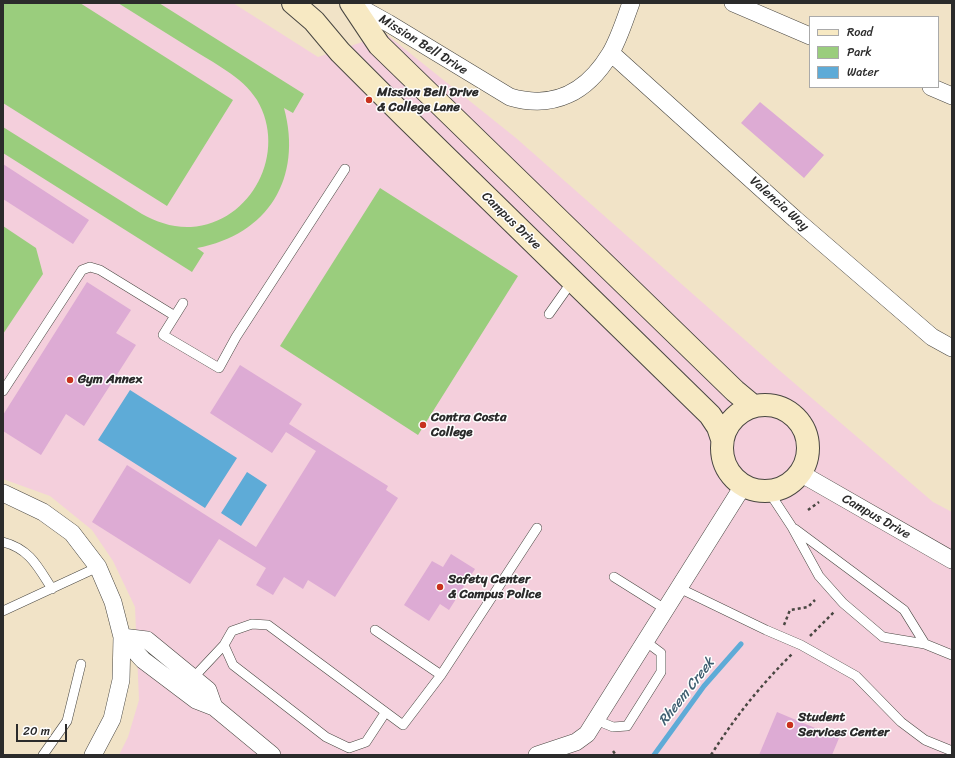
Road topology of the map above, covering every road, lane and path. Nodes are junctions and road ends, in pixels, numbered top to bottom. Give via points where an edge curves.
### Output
1 (352, 3) edge
2 (631, 3) edge
3 (733, 3) edge
4 (300, 5) edge
5 (809, 36) edge
6 (611, 53) junction
7 (933, 88) edge
8 (952, 96) edge
9 (345, 169) dead end
10 (573, 280) junction
11 (183, 303) dead end
12 (549, 314) dead end
13 (175, 316) junction
14 (952, 348) edge
15 (3, 391) edge
16 (753, 406) junction
17 (722, 439) junction
18 (800, 473) junction
19 (743, 486) junction
20 (769, 492) junction
21 (3, 493) edge
22 (820, 500) dead end
23 (808, 510) dead end
24 (792, 527) junction
25 (537, 528) dead end
26 (3, 542) edge
27 (952, 560) edge
28 (98, 567) junction
29 (614, 577) dead end
30 (679, 588) junction
31 (52, 589) junction
32 (815, 600) dead end
33 (665, 610) junction
34 (3, 611) edge
35 (834, 612) dead end
36 (782, 627) dead end
37 (375, 630) dead end
38 (122, 637) junction
39 (808, 639) dead end
40 (645, 641) junction
41 (925, 644) junction
42 (224, 645) junction
43 (795, 651) dead end
44 (952, 655) edge
45 (81, 664) dead end
46 (441, 675) junction
47 (193, 678) junction
48 (214, 707) junction
49 (385, 713) junction
50 (596, 720) junction
51 (613, 752) dead end
52 (952, 752) edge
53 (43, 755) edge
54 (93, 755) edge
55 (272, 755) edge
56 (537, 755) edge
57 (616, 755) edge
58 (711, 755) edge

1 - 6 street, Mission Bell Drive via 510,97 523,101 552,100 576,91 595,74
1 - 16 street via 379,45 718,375
2 - 6 street, Mission Bell Drive
3 - 5 street
4 - 10 street, Campus Drive via 340,52
6 - 14 street, Valencia Way via 801,224 932,337
7 - 8 street
9 - 13 lane via 236,337 219,368 164,335
10 - 12 lane
10 - 17 street, Campus Drive via 710,415 718,426
11 - 13 lane
13 - 15 lane via 100,270 90,267 82,270
16 - 17 street via 733,418
16 - 18 street via 779,407 800,423 806,435 808,448 806,461
17 - 19 street via 721,453 725,467
18 - 20 street via 781,489
18 - 27 street, Campus Drive
19 - 20 street
19 - 30 street
20 - 24 lane
21 - 28 street via 43,512 72,533
22 - 23 path
24 - 41 lane via 904,610
24 - 41 lane via 819,576 843,603 883,637
25 - 46 lane
26 - 31 lane via 30,555
28 - 31 lane
28 - 38 street via 113,602
29 - 33 lane
30 - 33 street
30 - 52 lane via 801,645 856,676 901,722 925,740
31 - 34 lane
32 - 36 path via 808,607 790,610
33 - 40 street
35 - 39 path
37 - 46 lane
38 - 47 street via 147,640
38 - 48 street via 143,660 196,700
38 - 54 street via 121,680 112,719
40 - 50 street
40 - 50 lane via 661,652 661,672 627,726 613,727
41 - 44 lane
42 - 47 lane
42 - 49 lane via 232,631 252,624 268,625
42 - 49 lane via 233,665 326,737 349,748 366,742
43 - 58 path via 757,690
45 - 53 lane via 67,721
46 - 49 lane via 403,725
47 - 48 street via 208,690
48 - 55 street
50 - 56 street via 587,734 576,742
51 - 57 path

